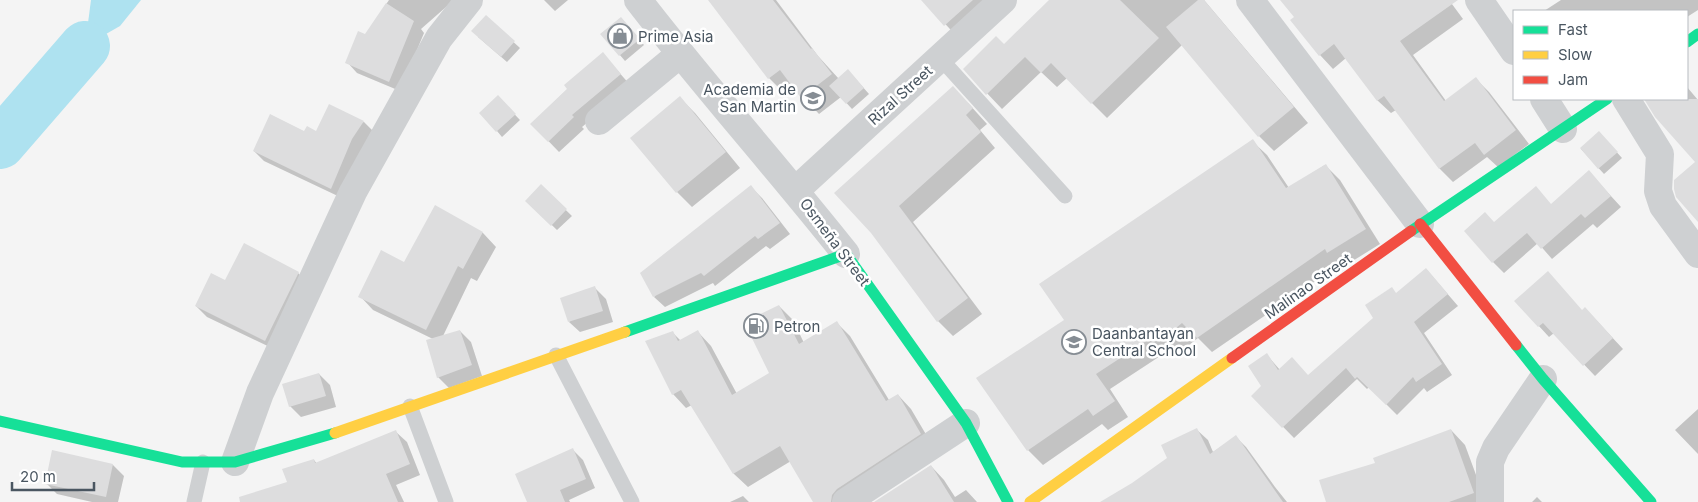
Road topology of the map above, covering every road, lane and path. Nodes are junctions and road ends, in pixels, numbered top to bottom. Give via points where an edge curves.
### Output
1 (469, 0) edge
2 (638, 0) edge
3 (1003, 0) edge
4 (1250, 0) edge
5 (1479, 0) edge
6 (1513, 50) edge
7 (680, 54) junction
8 (940, 58) junction
9 (1545, 100) edge
10 (1606, 100) edge
11 (1627, 100) edge
12 (599, 121) dead end
13 (1563, 129) junction
14 (796, 190) junction
15 (1065, 196) dead end
16 (1420, 224) junction
17 (846, 254) junction
18 (1698, 254) edge
19 (556, 355) junction
20 (1544, 379) junction
21 (410, 406) junction
22 (0, 421) edge
23 (966, 423) junction
24 (203, 462) junction
25 (235, 462) junction
26 (194, 502) edge
27 (446, 502) edge
28 (632, 502) edge
29 (846, 502) edge
30 (1008, 502) edge
31 (1030, 502) edge
32 (1490, 502) edge
33 (1651, 502) edge

1 - 25 street via 438,38 353,192 260,393
2 - 7 street, Osmeña Street
3 - 8 street, Rizal Street
4 - 16 street
5 - 6 street
7 - 12 street
7 - 14 street, Osmeña Street
8 - 14 street, Rizal Street
8 - 15 lane
9 - 13 street
10 - 13 main road, Malinao Street
11 - 18 street via 1660,154 1658,191 1663,206
13 - 16 main road, Malinao Street
14 - 17 street, Osmeña Street
16 - 20 main road
16 - 31 main road, Malinao Street
17 - 19 main road
17 - 23 main road, Osmeña Street
19 - 21 main road
19 - 28 lane
20 - 32 street via 1496,448 1490,462
20 - 33 main road
21 - 25 main road via 332,434
21 - 27 lane
22 - 24 main road via 150,456
23 - 29 street
23 - 30 main road, Osmeña Street
24 - 25 main road
24 - 26 lane

